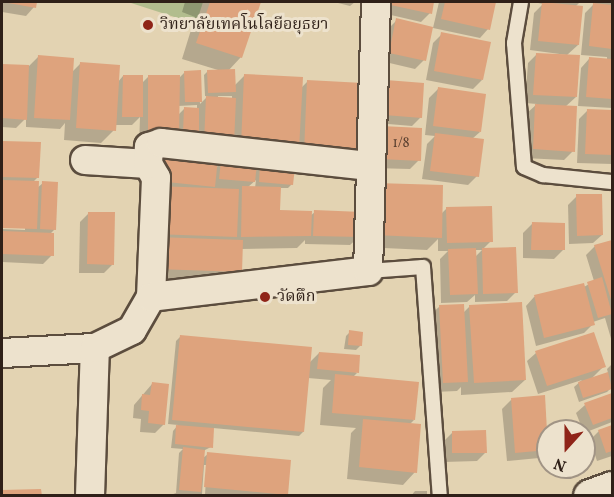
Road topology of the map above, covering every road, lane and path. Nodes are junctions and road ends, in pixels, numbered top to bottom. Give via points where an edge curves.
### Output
1 (376, 2) edge
2 (521, 2) edge
3 (85, 160) dead end
4 (148, 164) junction
5 (370, 166) junction
6 (612, 182) edge
7 (368, 271) junction
8 (151, 297) junction
9 (95, 348) junction
10 (2, 353) edge
11 (612, 488) edge
12 (90, 495) edge
13 (440, 495) edge
14 (591, 495) edge

1 - 5 street
2 - 6 lane via 514,43 524,166 543,175
3 - 4 street
4 - 5 street via 149,147 161,143
4 - 8 street via 156,178
5 - 7 street
7 - 8 street
7 - 13 lane via 423,267
8 - 9 street via 132,330
9 - 10 street
9 - 12 street
11 - 14 main road

